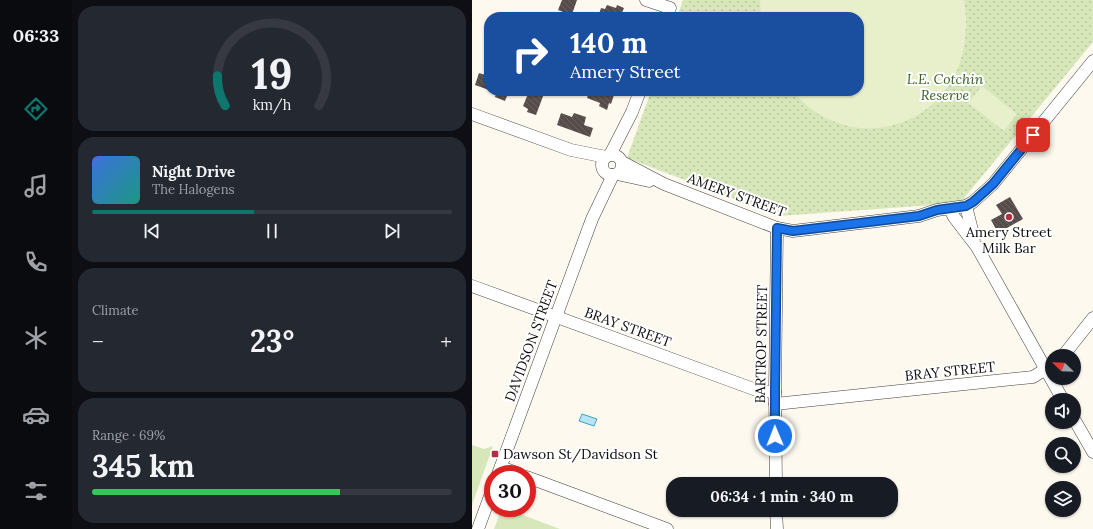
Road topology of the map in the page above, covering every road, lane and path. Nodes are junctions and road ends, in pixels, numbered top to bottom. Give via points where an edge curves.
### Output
1 (646, 0) edge
2 (670, 8) edge
3 (1093, 61) edge
4 (638, 96) edge
5 (472, 114) edge
6 (612, 165) junction
7 (967, 210) junction
8 (952, 213) junction
9 (777, 228) junction
10 (977, 247) junction
11 (472, 286) edge
12 (556, 317) junction
13 (1093, 318) edge
14 (1068, 349) edge
15 (1045, 360) edge
16 (1045, 370) edge
17 (775, 398) junction
18 (1080, 429) edge
19 (1093, 452) edge
20 (501, 465) edge
21 (776, 477) edge
22 (536, 480) edge
23 (484, 513) edge
24 (776, 517) edge
25 (478, 529) edge
26 (666, 529) edge
27 (777, 529) edge

1 - 2 street
3 - 7 street, AMERY STREET via 993,184
4 - 6 street, DAVIDSON STREET
5 - 6 street, AMERY STREET
6 - 9 street, AMERY STREET
6 - 12 street, DAVIDSON STREET
7 - 8 street, AMERY STREET
7 - 10 street
8 - 9 street, AMERY STREET via 937,210 919,216 793,231
8 - 10 street
9 - 17 street, BARTROP STREET
10 - 15 street
11 - 12 street, BRAY STREET
12 - 17 street, BRAY STREET
12 - 20 street, DAVIDSON STREET
13 - 14 street
16 - 17 street, BRAY STREET via 1033,377
17 - 21 street, BARTROP STREET
18 - 19 street
22 - 26 street
23 - 25 street
24 - 27 street

